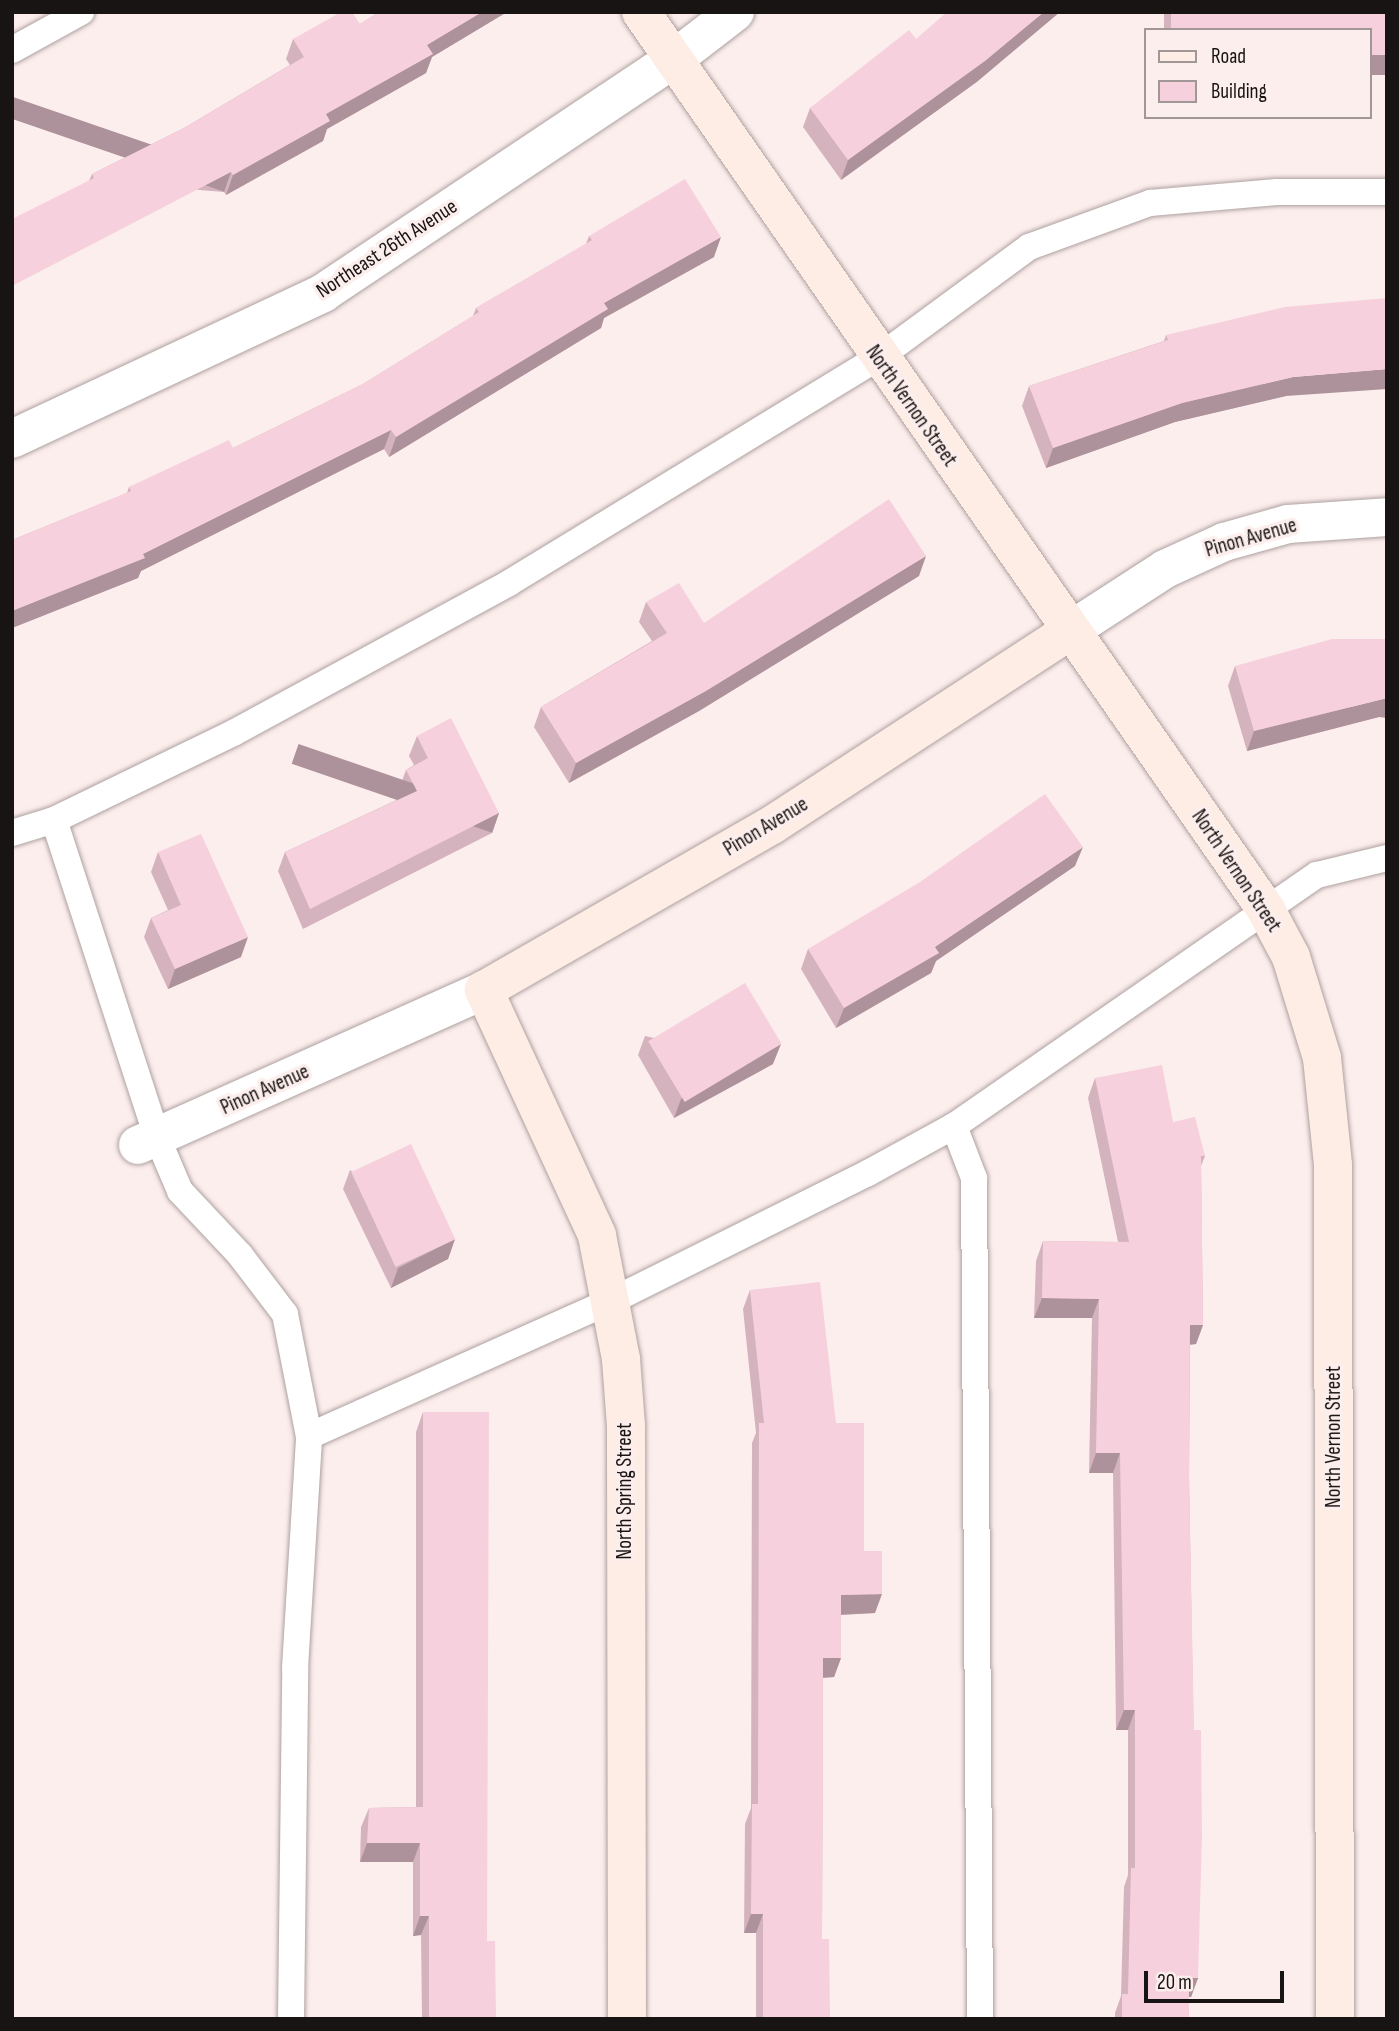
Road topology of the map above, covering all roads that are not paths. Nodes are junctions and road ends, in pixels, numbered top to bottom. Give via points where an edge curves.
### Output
1 (81, 12) edge
2 (641, 12) edge
3 (735, 12) edge
4 (12, 50) edge
5 (674, 60) junction
6 (1387, 192) edge
7 (878, 358) junction
8 (12, 439) edge
9 (1387, 517) edge
10 (1068, 632) junction
11 (54, 820) junction
12 (12, 832) edge
13 (1387, 858) edge
14 (1265, 908) junction
15 (484, 990) junction
16 (954, 1126) junction
17 (148, 1141) junction
18 (613, 1300) junction
19 (309, 1436) junction
20 (291, 2019) edge
21 (627, 2019) edge
22 (980, 2019) edge
23 (1335, 2019) edge

1 - 4 lane
2 - 5 street, North Vernon Street
3 - 5 street, Northeast 26th Avenue
5 - 7 street, North Vernon Street
5 - 8 street, Northeast 26th Avenue via 323,293
6 - 7 lane via 1277,192 1150,203 1029,247
7 - 10 street, North Vernon Street
7 - 11 lane via 509,583 235,732
9 - 10 street, Pinon Avenue via 1289,524 1224,542 1165,569
10 - 14 street, North Vernon Street
10 - 15 street, Pinon Avenue via 772,825
11 - 12 lane
11 - 17 lane
13 - 14 lane via 1317,875
14 - 16 lane
14 - 23 street, North Vernon Street via 1291,957 1308,1008 1331,1113
15 - 17 street, Pinon Avenue
15 - 18 street, North Spring Street via 579,1189 597,1234
16 - 18 lane
16 - 22 lane via 974,1178
17 - 19 lane via 180,1191 240,1255 285,1314
18 - 19 lane
18 - 21 street, North Spring Street via 626,1426
19 - 20 lane via 295,1668

